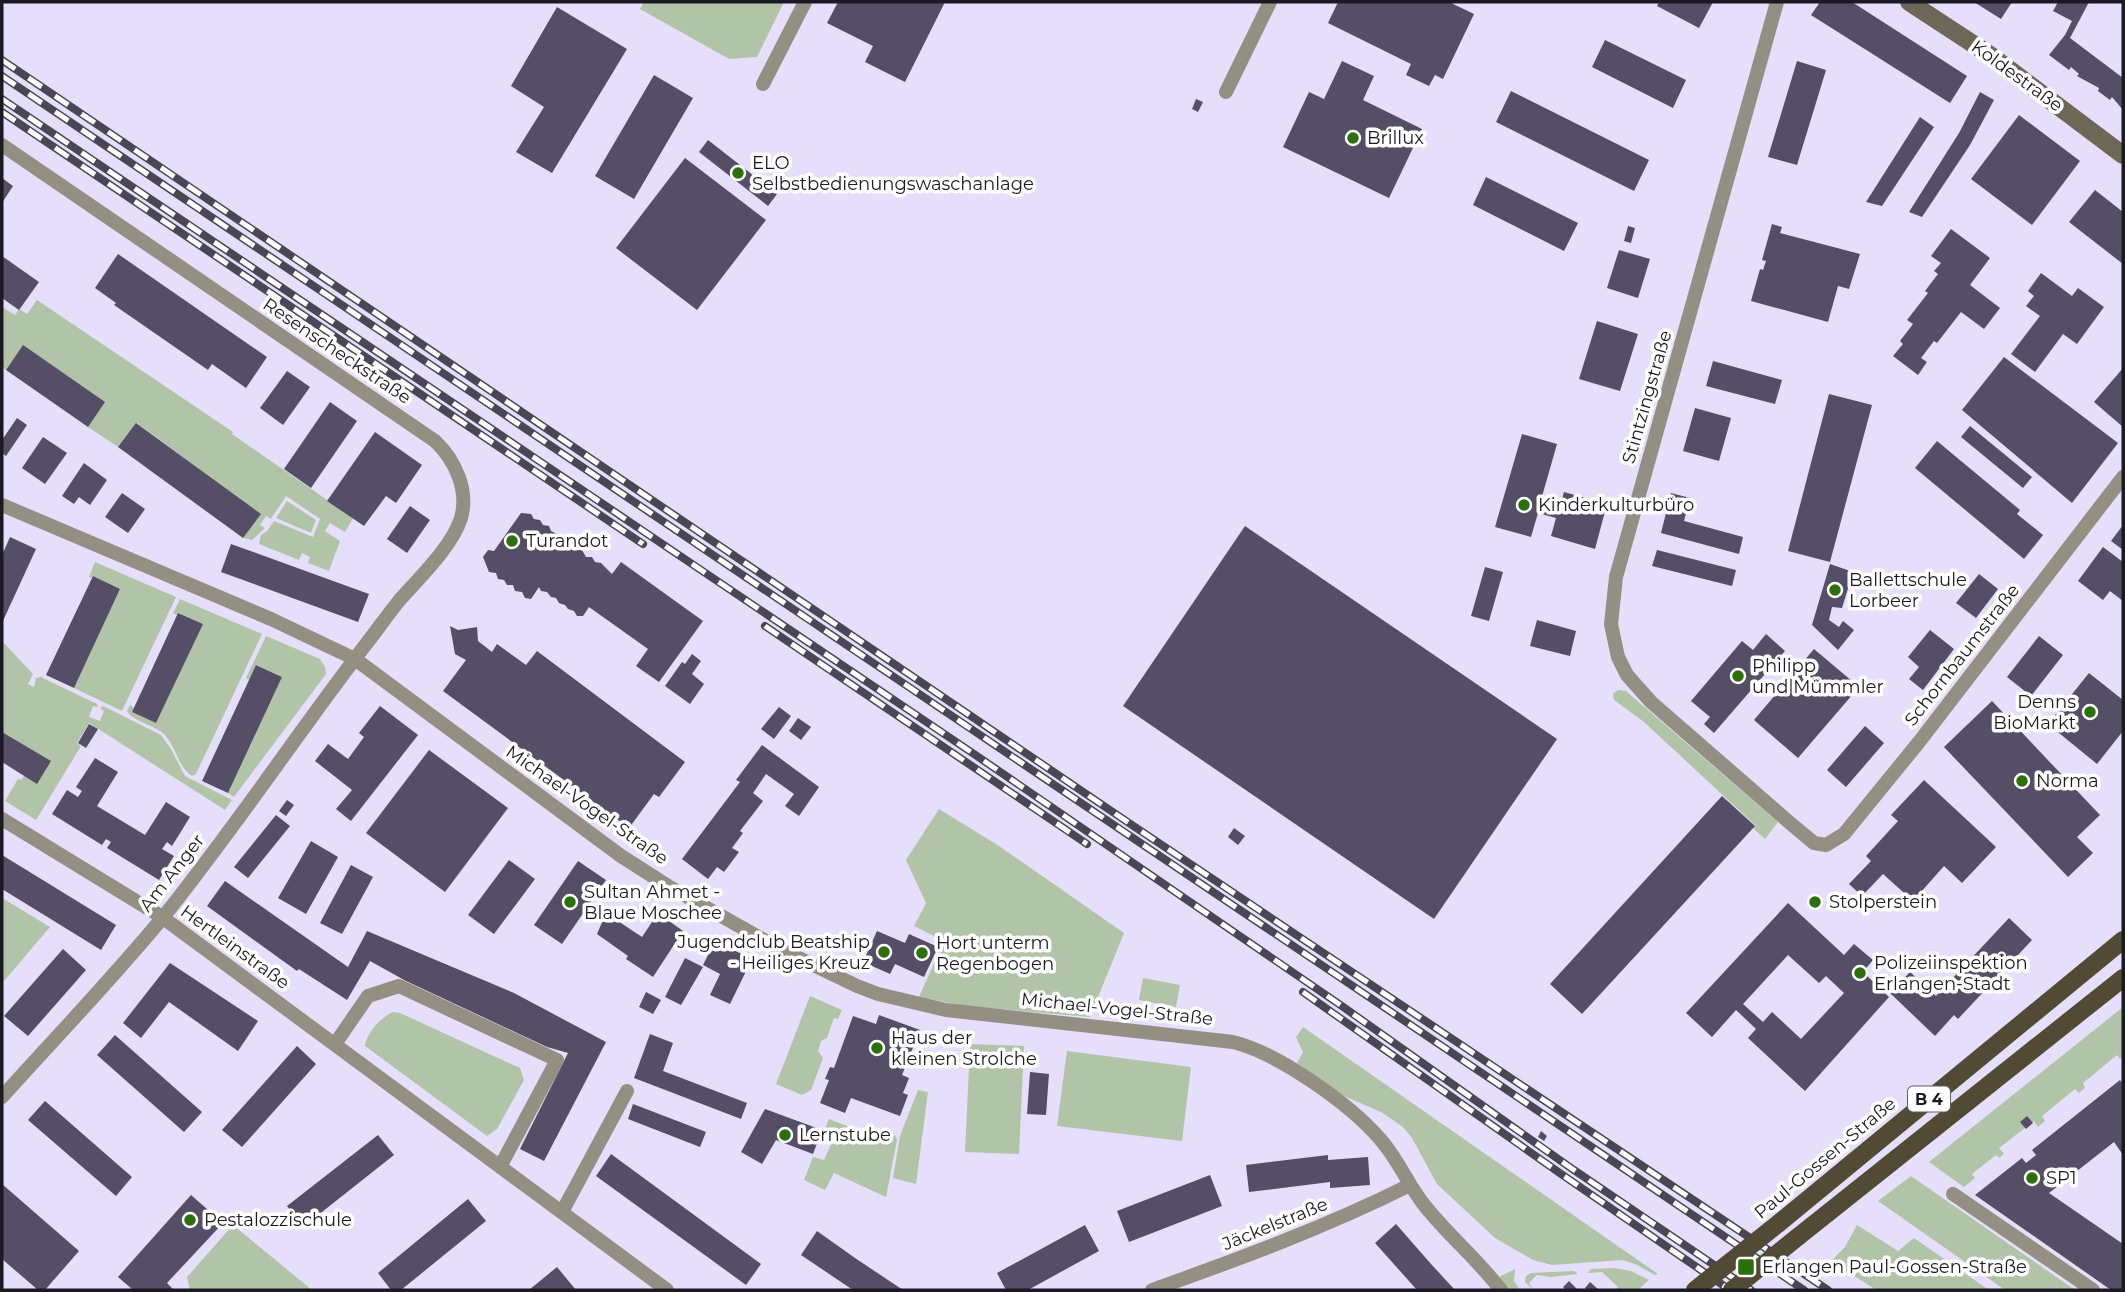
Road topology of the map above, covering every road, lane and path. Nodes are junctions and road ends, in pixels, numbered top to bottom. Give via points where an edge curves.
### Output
1 (804, 2) edge
2 (1270, 2) edge
3 (1777, 2) edge
4 (1909, 2) edge
5 (763, 85) dead end
6 (1226, 92) dead end
7 (2, 145) edge
8 (2123, 155) edge
9 (2123, 477) edge
10 (2, 505) edge
11 (355, 659) junction
12 (2, 819) edge
13 (1821, 845) joint
14 (162, 917) junction
15 (2123, 940) edge
16 (2078, 976) junction
17 (2123, 978) edge
18 (2097, 999) junction
19 (335, 1044) junction
20 (627, 1091) dead end
21 (2, 1097) edge
22 (500, 1167) junction
23 (1410, 1185) junction
24 (1953, 1194) dead end
25 (562, 1212) junction
26 (667, 1290) edge
27 (1152, 1290) edge
28 (1501, 1290) edge
29 (1695, 1290) edge
30 (1732, 1290) edge
31 (2093, 1290) edge

1 - 5 street
2 - 6 street
3 - 13 street, Stintzingstraße via 1616,577 1611,624 1618,657 1641,693
4 - 8 street, Koldestraße via 1990,55
7 - 11 street, Resenscheckstraße via 427,435 449,457 463,493 457,528
9 - 13 street, Schornbaumstraße via 1844,834
10 - 11 street, Michael-Vogel-Straße
11 - 14 street, Am Anger
11 - 23 street, Michael-Vogel-Straße via 621,856 811,965 878,994 946,1010 1249,1046 1348,1109 1379,1138
12 - 14 street, Hertleinstraße
14 - 19 street, Hertleinstraße
14 - 21 street, Am Anger
15 - 16 main road, Paul-Gossen-Straße / B 4
16 - 18 main road
16 - 29 main road, Paul-Gossen-Straße / B 4, bridge
17 - 18 main road, B 4
18 - 30 main road, B 4, bridge
19 - 22 street, Hertleinstraße
19 - 22 street via 368,996 399,986 556,1060
20 - 25 street
22 - 25 street, Hertleinstraße
23 - 27 street, Jäckelstraße via 1354,1213
23 - 28 street, Michael-Vogel-Straße
24 - 31 street
25 - 26 street, Hertleinstraße

